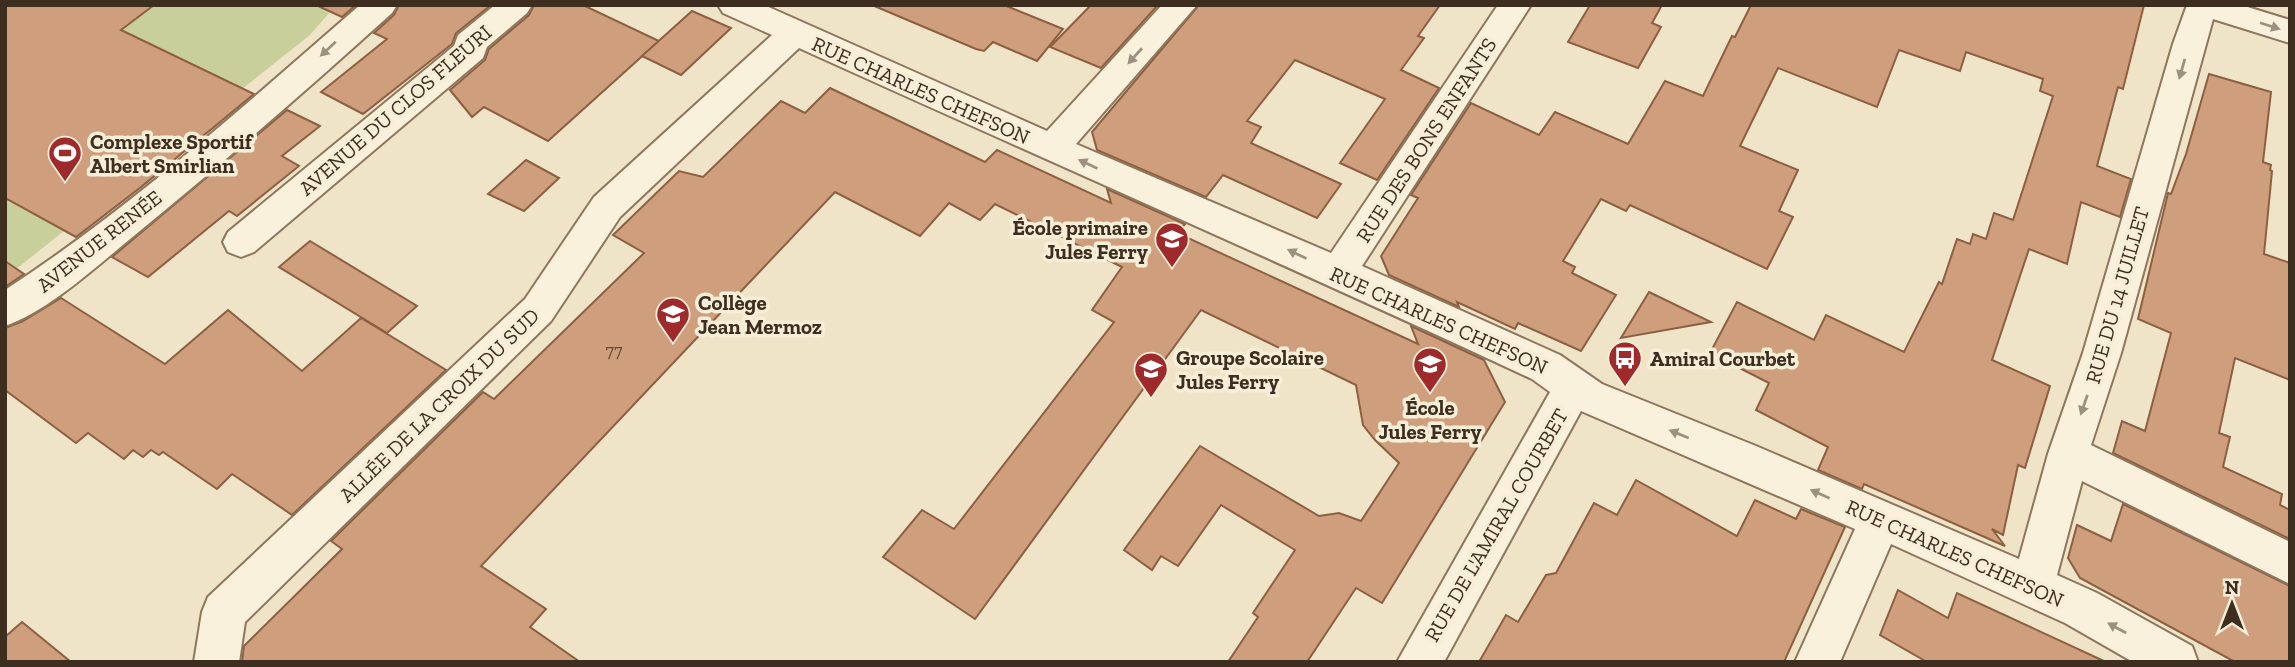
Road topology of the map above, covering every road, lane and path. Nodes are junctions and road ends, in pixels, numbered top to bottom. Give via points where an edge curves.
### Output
1 (381, 5) edge
2 (516, 5) edge
3 (734, 5) edge
4 (1181, 5) edge
5 (1515, 5) edge
6 (2204, 5) edge
7 (2290, 32) edge
8 (795, 33) junction
9 (1052, 148) junction
10 (241, 242) dead end
11 (1337, 274) junction
12 (5, 310) edge
13 (1573, 388) junction
14 (2068, 454) junction
15 (1880, 520) junction
16 (2290, 564) edge
17 (2033, 586) junction
18 (2158, 657) edge
19 (216, 662) edge
20 (1419, 662) edge
21 (1818, 662) edge

1 -> 12 street, AVENUE RENÉE via 235,134 64,271
2 - 10 street, AVENUE DU CLOS FLEURI via 470,43 471,50
3 - 8 street, RUE CHARLES CHEFSON
4 -> 9 street
5 - 11 street, RUE DES BONS ENFANTS
6 -> 7 street
6 -> 14 street, RUE DU 14 JUILLET
8 - 9 street, RUE CHARLES CHEFSON
8 - 19 street, ALLÉE DE LA CROIX DU SUD via 607,207 538,310 224,612
11 -> 9 street, RUE CHARLES CHEFSON
11 - 13 street, RUE CHARLES CHEFSON via 1546,367
15 -> 13 street, RUE CHARLES CHEFSON
13 - 20 street, RUE DE L'AMIRAL COURBET
14 - 16 street
14 - 17 street, RUE DU 14 JUILLET
15 - 17 street, RUE CHARLES CHEFSON
15 - 21 street
18 -> 17 street, RUE CHARLES CHEFSON via 2081,608

